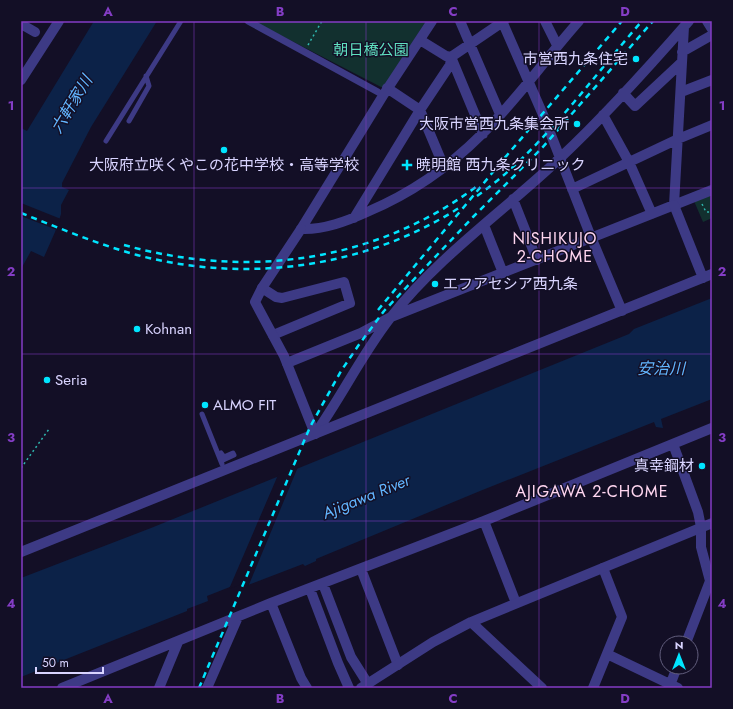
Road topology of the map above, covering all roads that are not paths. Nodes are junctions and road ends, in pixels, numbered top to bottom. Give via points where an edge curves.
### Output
1 (59, 21) edge
2 (181, 21) edge
3 (248, 21) edge
4 (432, 21) edge
5 (460, 21) edge
6 (503, 21) edge
7 (545, 21) edge
8 (579, 21) edge
9 (707, 21) edge
10 (685, 23) edge
11 (21, 24) edge
12 (712, 29) edge
13 (35, 32) dead end
14 (712, 35) edge
15 (420, 40) junction
16 (470, 44) junction
17 (557, 45) junction
18 (682, 52) junction
19 (451, 57) junction
20 (682, 63) junction
21 (25, 65) edge
22 (146, 76) junction
23 (21, 80) edge
24 (712, 80) edge
25 (527, 82) junction
26 (383, 90) junction
27 (680, 92) junction
28 (623, 94) junction
29 (420, 110) junction
30 (500, 114) junction
31 (603, 115) junction
32 (129, 121) dead end
33 (712, 125) edge
34 (483, 134) junction
35 (678, 139) junction
36 (106, 141) dead end
37 (560, 158) junction
38 (629, 162) junction
39 (444, 167) junction
40 (572, 189) junction
41 (712, 190) edge
42 (513, 199) junction
43 (674, 205) junction
44 (652, 214) junction
45 (354, 218) junction
46 (484, 225) junction
47 (301, 229) junction
48 (591, 237) junction
49 (537, 260) junction
50 (503, 273) junction
51 (708, 276) edge
52 (262, 288) junction
53 (622, 311) junction
54 (391, 317) junction
55 (273, 335) junction
56 (287, 363) junction
57 (202, 414) dead end
58 (712, 428) edge
59 (315, 434) junction
60 (673, 444) junction
61 (221, 453) dead end
62 (484, 521) junction
63 (712, 523) edge
64 (701, 527) junction
65 (21, 552) edge
66 (602, 568) junction
67 (361, 569) junction
68 (711, 581) edge
69 (323, 584) junction
70 (310, 589) junction
71 (271, 603) junction
72 (516, 603) junction
73 (238, 618) junction
74 (471, 622) junction
75 (689, 635) edge
76 (178, 642) junction
77 (607, 654) junction
78 (398, 665) junction
79 (675, 675) edge
80 (369, 685) edge
81 (672, 687) edge
82 (62, 688) edge
83 (159, 688) edge
84 (207, 688) edge
85 (307, 688) edge
86 (349, 688) edge
87 (542, 688) edge
88 (593, 688) edge

1 - 21 street
2 - 22 lane
3 - 26 street
4 - 15 street
5 - 16 street
6 - 16 street
6 - 25 street
7 - 17 street
8 - 17 street
9 - 12 street
10 - 18 street
10 - 28 street
11 - 13 street
14 - 18 street
15 - 19 street
15 - 26 street
16 - 19 street
16 - 30 street
17 - 25 street
18 - 20 street
19 - 29 street via 450,65
19 - 34 street
20 - 27 street
20 - 28 street via 635,106
21 - 23 street
22 - 32 lane via 149,86
22 - 36 lane
24 - 27 street
25 - 30 street
25 - 37 street
26 - 29 street
26 - 47 street
27 - 35 street
28 - 31 street
29 - 39 street
29 - 45 street
30 - 34 street
31 - 37 street
31 - 38 street
33 - 35 street
34 - 39 street
35 - 38 street
35 - 43 street
37 - 40 street
37 - 42 street
38 - 40 street
38 - 44 street
39 - 45 street via 387,203
40 - 48 street
41 - 43 street
42 - 46 street
42 - 49 street
43 - 44 street
43 - 51 street
44 - 48 street
45 - 47 street via 315,230
46 - 50 street
46 - 54 street via 439,266
47 - 52 street
48 - 49 street
48 - 53 street
49 - 50 street
50 - 54 street
51 - 53 street
52 - 55 street via 255,302
52 - 55 street via 282,298 344,282 350,303
53 - 59 street
54 - 56 street via 361,333
54 - 59 street via 356,367
55 - 56 street
56 - 59 street
57 - 61 lane via 222,462 234,455 233,453 224,457
58 - 60 street
59 - 65 street
60 - 62 street
60 - 64 street
62 - 67 street
62 - 72 street
63 - 64 street
64 - 66 street
64 - 68 street via 701,547
66 - 72 street
66 - 77 street via 622,617
67 - 69 street
67 - 78 street
68 - 75 street
69 - 70 street
69 - 80 street via 351,657
70 - 71 street
70 - 86 street
71 - 73 street
71 - 85 street
72 - 74 street
73 - 76 street
73 - 84 street
74 - 78 street via 433,642
74 - 87 street
76 - 82 street
76 - 83 street
77 - 81 street
77 - 88 street
78 - 80 street
79 - 81 street

